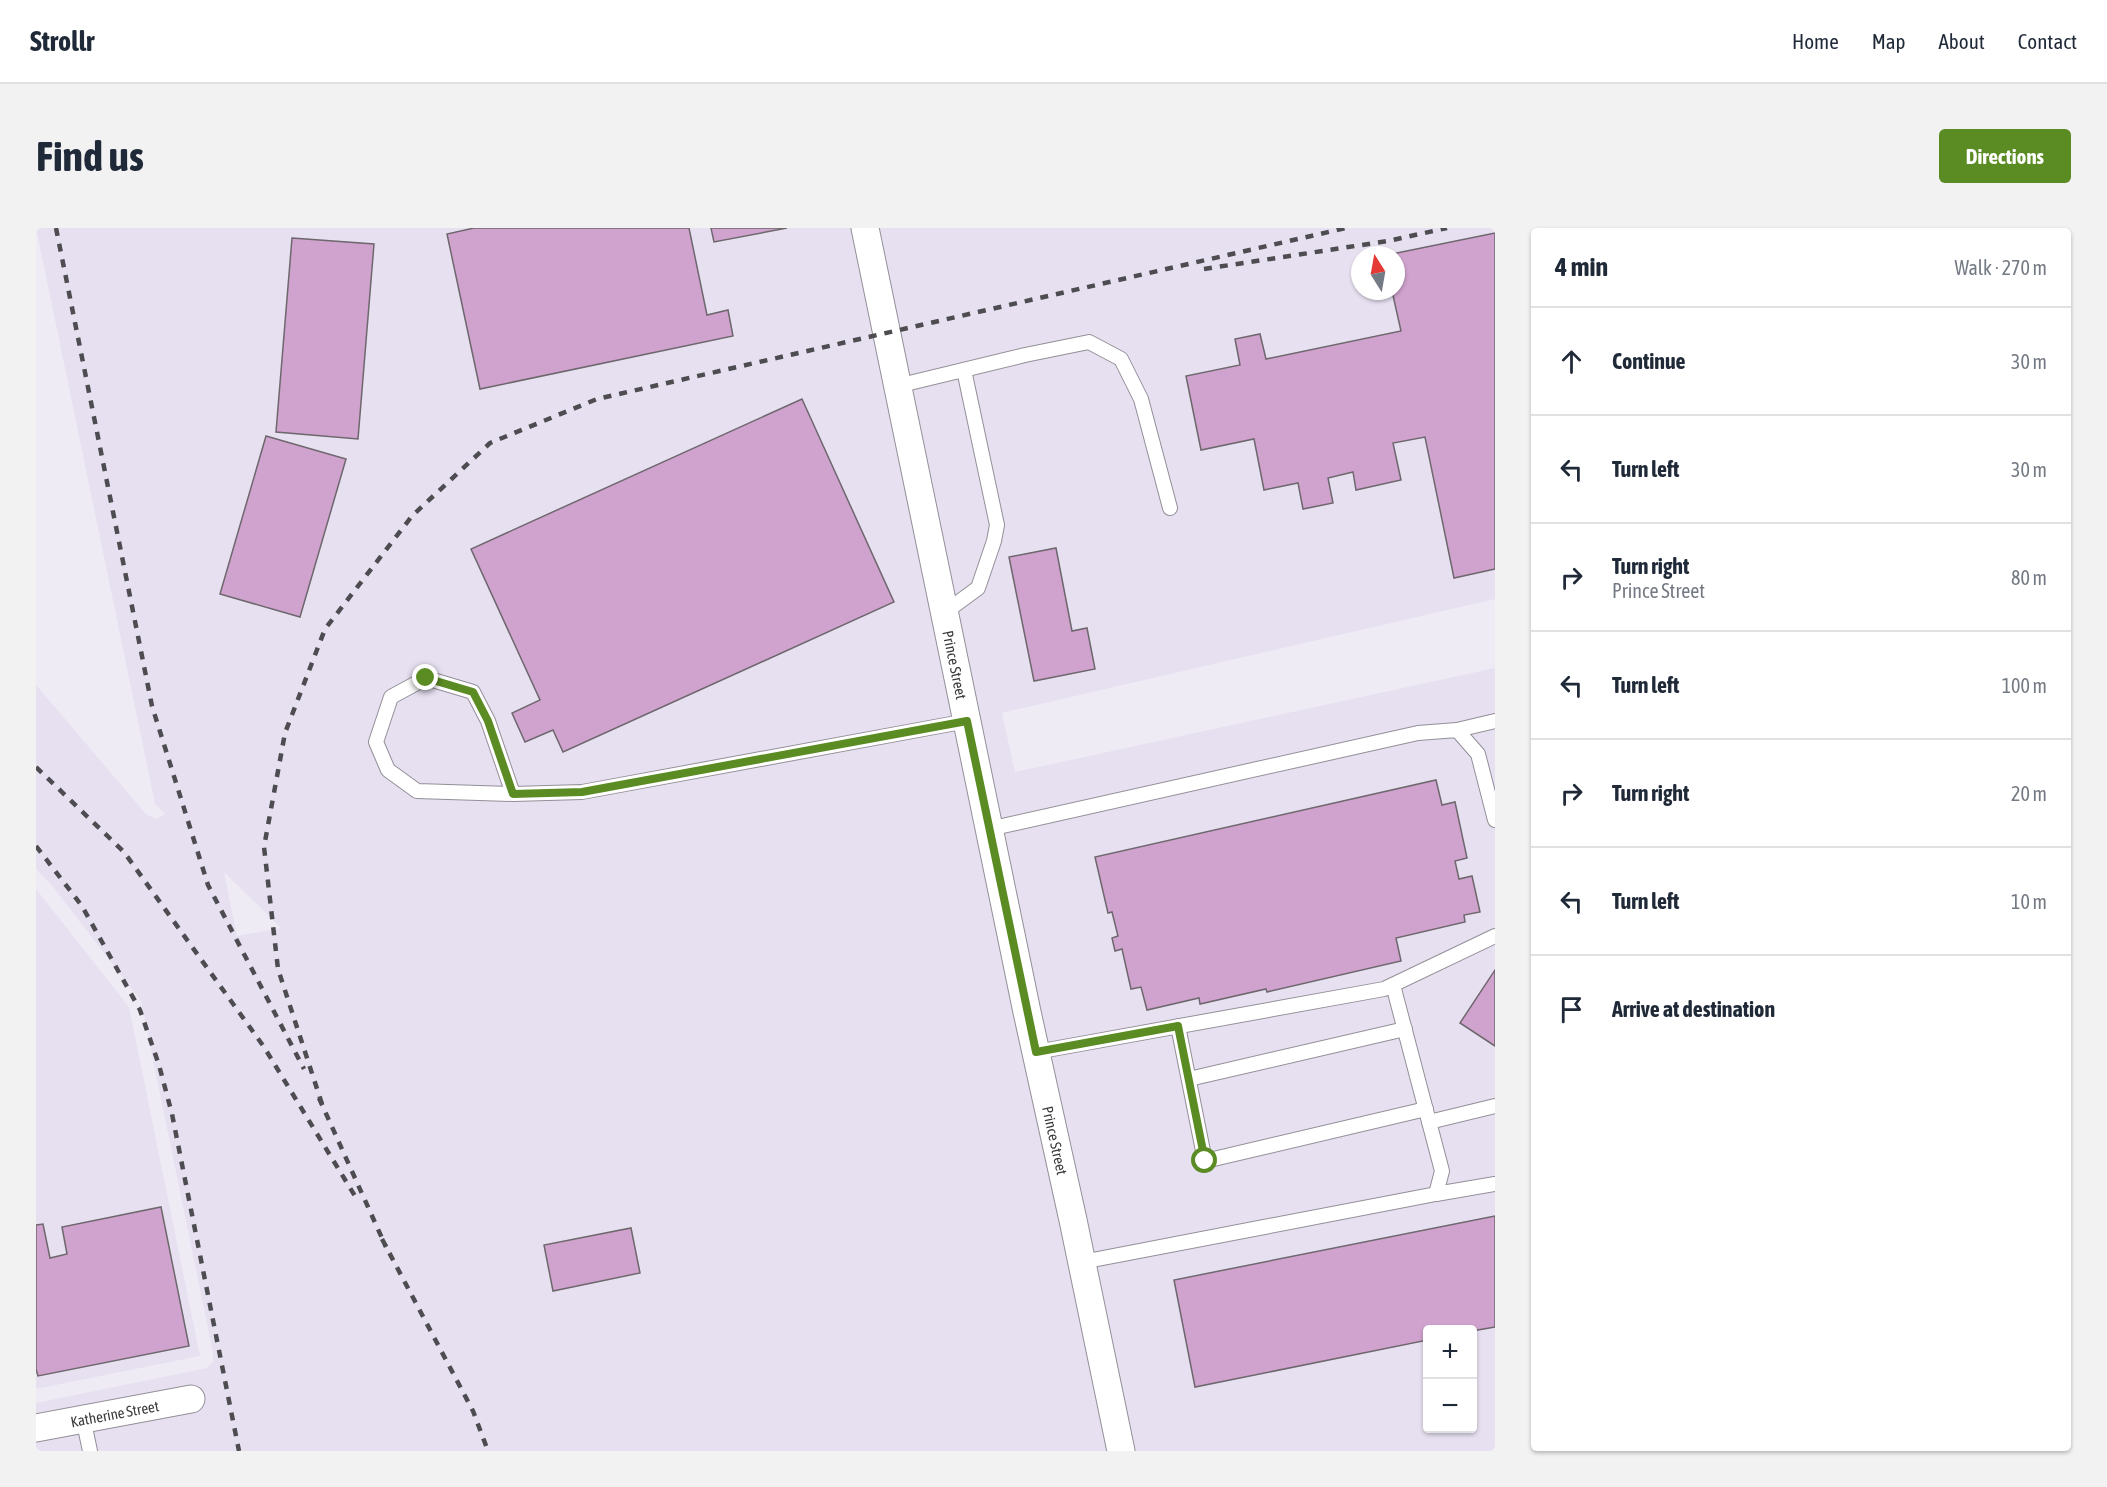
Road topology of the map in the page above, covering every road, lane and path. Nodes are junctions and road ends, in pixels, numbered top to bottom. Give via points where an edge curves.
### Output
1 (871, 229) edge
2 (964, 370) junction
3 (897, 386) junction
4 (1170, 508) dead end
5 (944, 613) junction
6 (967, 721) junction
7 (1495, 721) edge
8 (1457, 729) junction
9 (513, 794) junction
10 (1495, 820) edge
11 (989, 829) junction
12 (1495, 936) edge
13 (1393, 985) junction
14 (1178, 1026) junction
15 (1405, 1029) junction
16 (1036, 1052) junction
17 (1189, 1079) junction
18 (1495, 1106) edge
19 (1427, 1115) junction
20 (1495, 1184) edge
21 (1436, 1194) junction
22 (1082, 1262) junction
23 (191, 1399) dead end
24 (83, 1418) junction
25 (36, 1428) edge
26 (90, 1451) edge
27 (1121, 1451) edge

1 - 3 street, Prince Street
2 - 3 lane
2 - 4 lane via 1089,342 1121,359 1141,399
2 - 5 lane via 997,525 978,588
3 - 5 street, Prince Street
5 - 6 street, Prince Street
6 - 9 lane via 582,792
6 - 11 street, Prince Street
7 - 8 lane
8 - 10 lane via 1478,754
8 - 11 lane via 1418,733
9 - 9 lane via 417,791 388,770 376,742 391,697 426,678 473,692 488,721
11 - 16 street, Prince Street
12 - 13 lane
13 - 14 lane
13 - 15 lane
14 - 16 lane
14 - 17 lane
15 - 17 lane
15 - 19 lane
16 - 22 street, Prince Street
17 - 19 lane via 1205,1161
18 - 19 lane
19 - 21 lane via 1442,1171
20 - 21 lane
21 - 22 lane
22 - 27 street, Prince Street
23 - 24 street, Katherine Street
24 - 25 street, Katherine Street
24 - 26 lane

